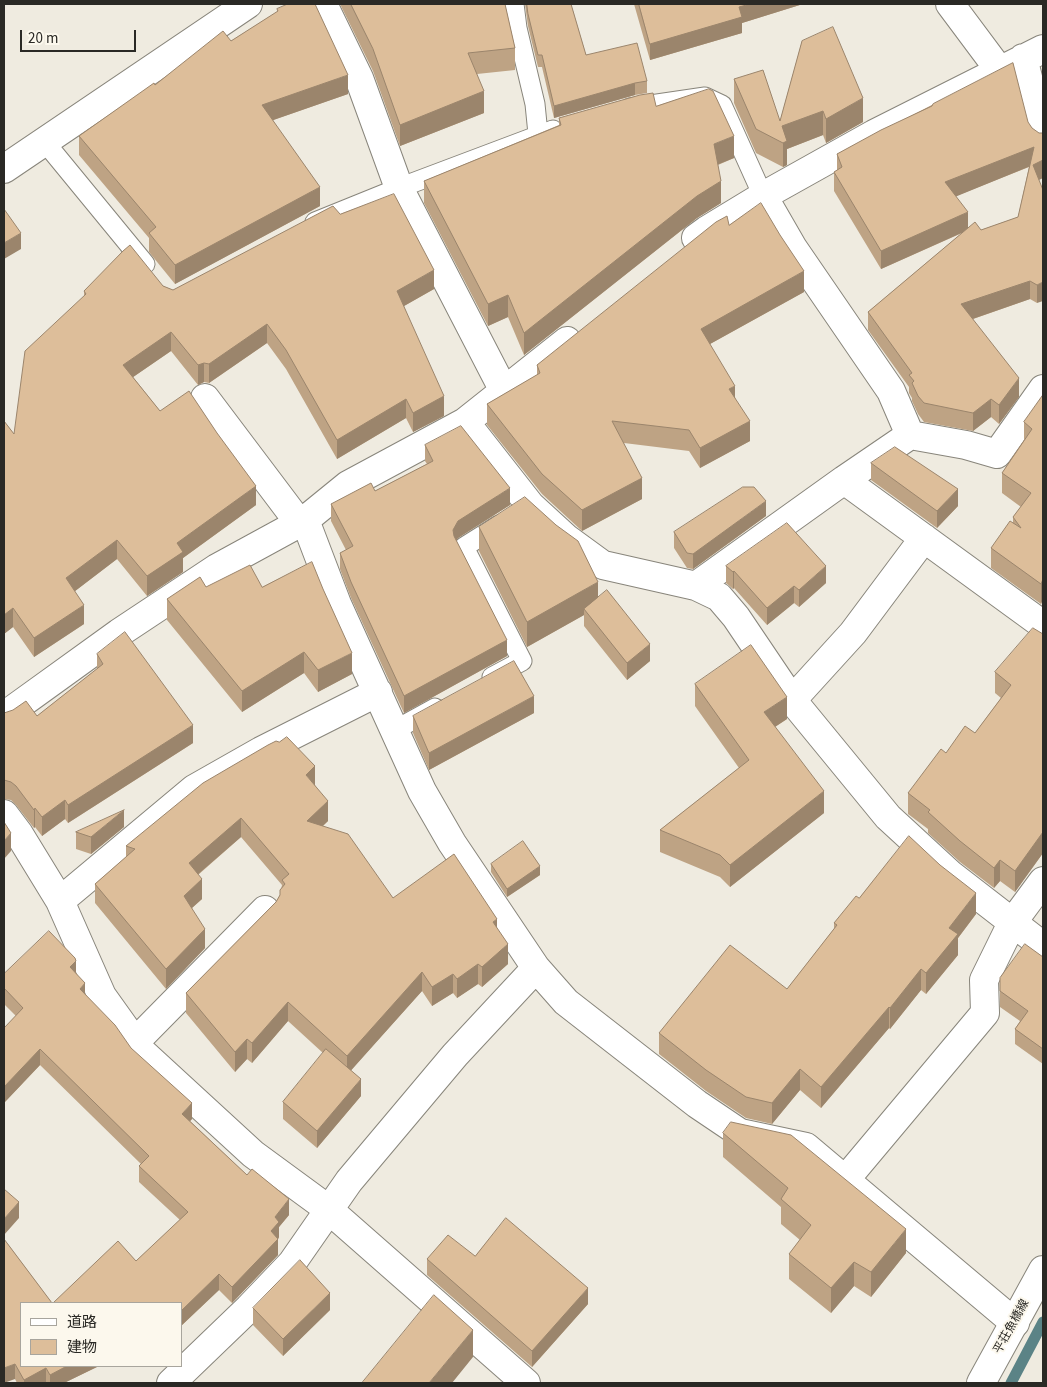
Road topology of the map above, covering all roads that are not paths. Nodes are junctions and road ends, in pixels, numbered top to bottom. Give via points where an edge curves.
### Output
1 (248, 4) edge
2 (323, 4) edge
3 (514, 4) edge
4 (950, 4) edge
5 (1022, 59) edge
6 (611, 114) edge
7 (566, 127) edge
8 (538, 134) junction
9 (1043, 136) edge
10 (44, 141) junction
11 (4, 169) edge
12 (399, 188) junction
13 (763, 196) junction
14 (300, 230) edge
15 (676, 255) edge
16 (154, 275) edge
17 (590, 323) edge
18 (1043, 389) edge
19 (504, 391) junction
20 (205, 398) dead end
21 (464, 422) junction
22 (910, 435) junction
23 (844, 480) junction
24 (530, 505) junction
25 (302, 522) junction
26 (924, 538) junction
27 (696, 586) junction
28 (1043, 625) edge
29 (480, 684) edge
30 (378, 692) junction
31 (454, 698) edge
32 (792, 700) junction
33 (4, 716) edge
34 (395, 730) junction
35 (4, 814) edge
36 (1043, 881) edge
37 (60, 901) junction
38 (265, 910) edge
39 (1012, 923) junction
40 (1043, 946) edge
41 (536, 968) junction
42 (135, 1042) junction
43 (845, 1180) junction
44 (328, 1209) junction
45 (1043, 1270) edge
46 (1015, 1323) junction
47 (171, 1383) edge
48 (526, 1383) edge
49 (981, 1383) edge

1 - 10 street
2 - 12 street via 359,78
3 - 8 lane
4 - 5 street
5 - 9 street
5 - 13 street via 874,134
6 - 13 lane via 638,106 705,97 722,105
7 - 8 lane
8 - 12 lane
10 - 11 street
10 - 16 lane
12 - 14 lane via 326,216
12 - 19 street
13 - 15 street via 707,230
13 - 22 street via 793,248 891,391
17 - 19 street
18 - 22 street via 997,454
19 - 21 street
20 - 25 street
21 - 24 street
21 - 25 street via 348,485
22 - 23 street
23 - 26 street
23 - 27 street
24 - 27 street via 566,538 603,565
24 - 29 lane via 464,547 522,661
25 - 30 street
25 - 33 street via 217,568
26 - 28 street
26 - 32 street via 853,633
27 - 32 street via 719,597 736,617
30 - 34 street
30 - 37 street via 194,789
31 - 34 lane
32 - 39 street via 888,817 950,874
34 - 41 street via 422,791 452,842
35 - 37 street
36 - 39 street
37 - 42 street via 102,996
38 - 42 street
39 - 40 street
39 - 43 street via 984,980 985,1013
41 - 43 street via 566,1002 697,1104 740,1133 806,1147
41 - 44 street via 456,1055
42 - 44 street via 253,1154
43 - 46 street
44 - 47 street via 292,1263
44 - 48 street
45 - 46 street, 平荘魚橋線
46 - 49 street, 平荘魚橋線

